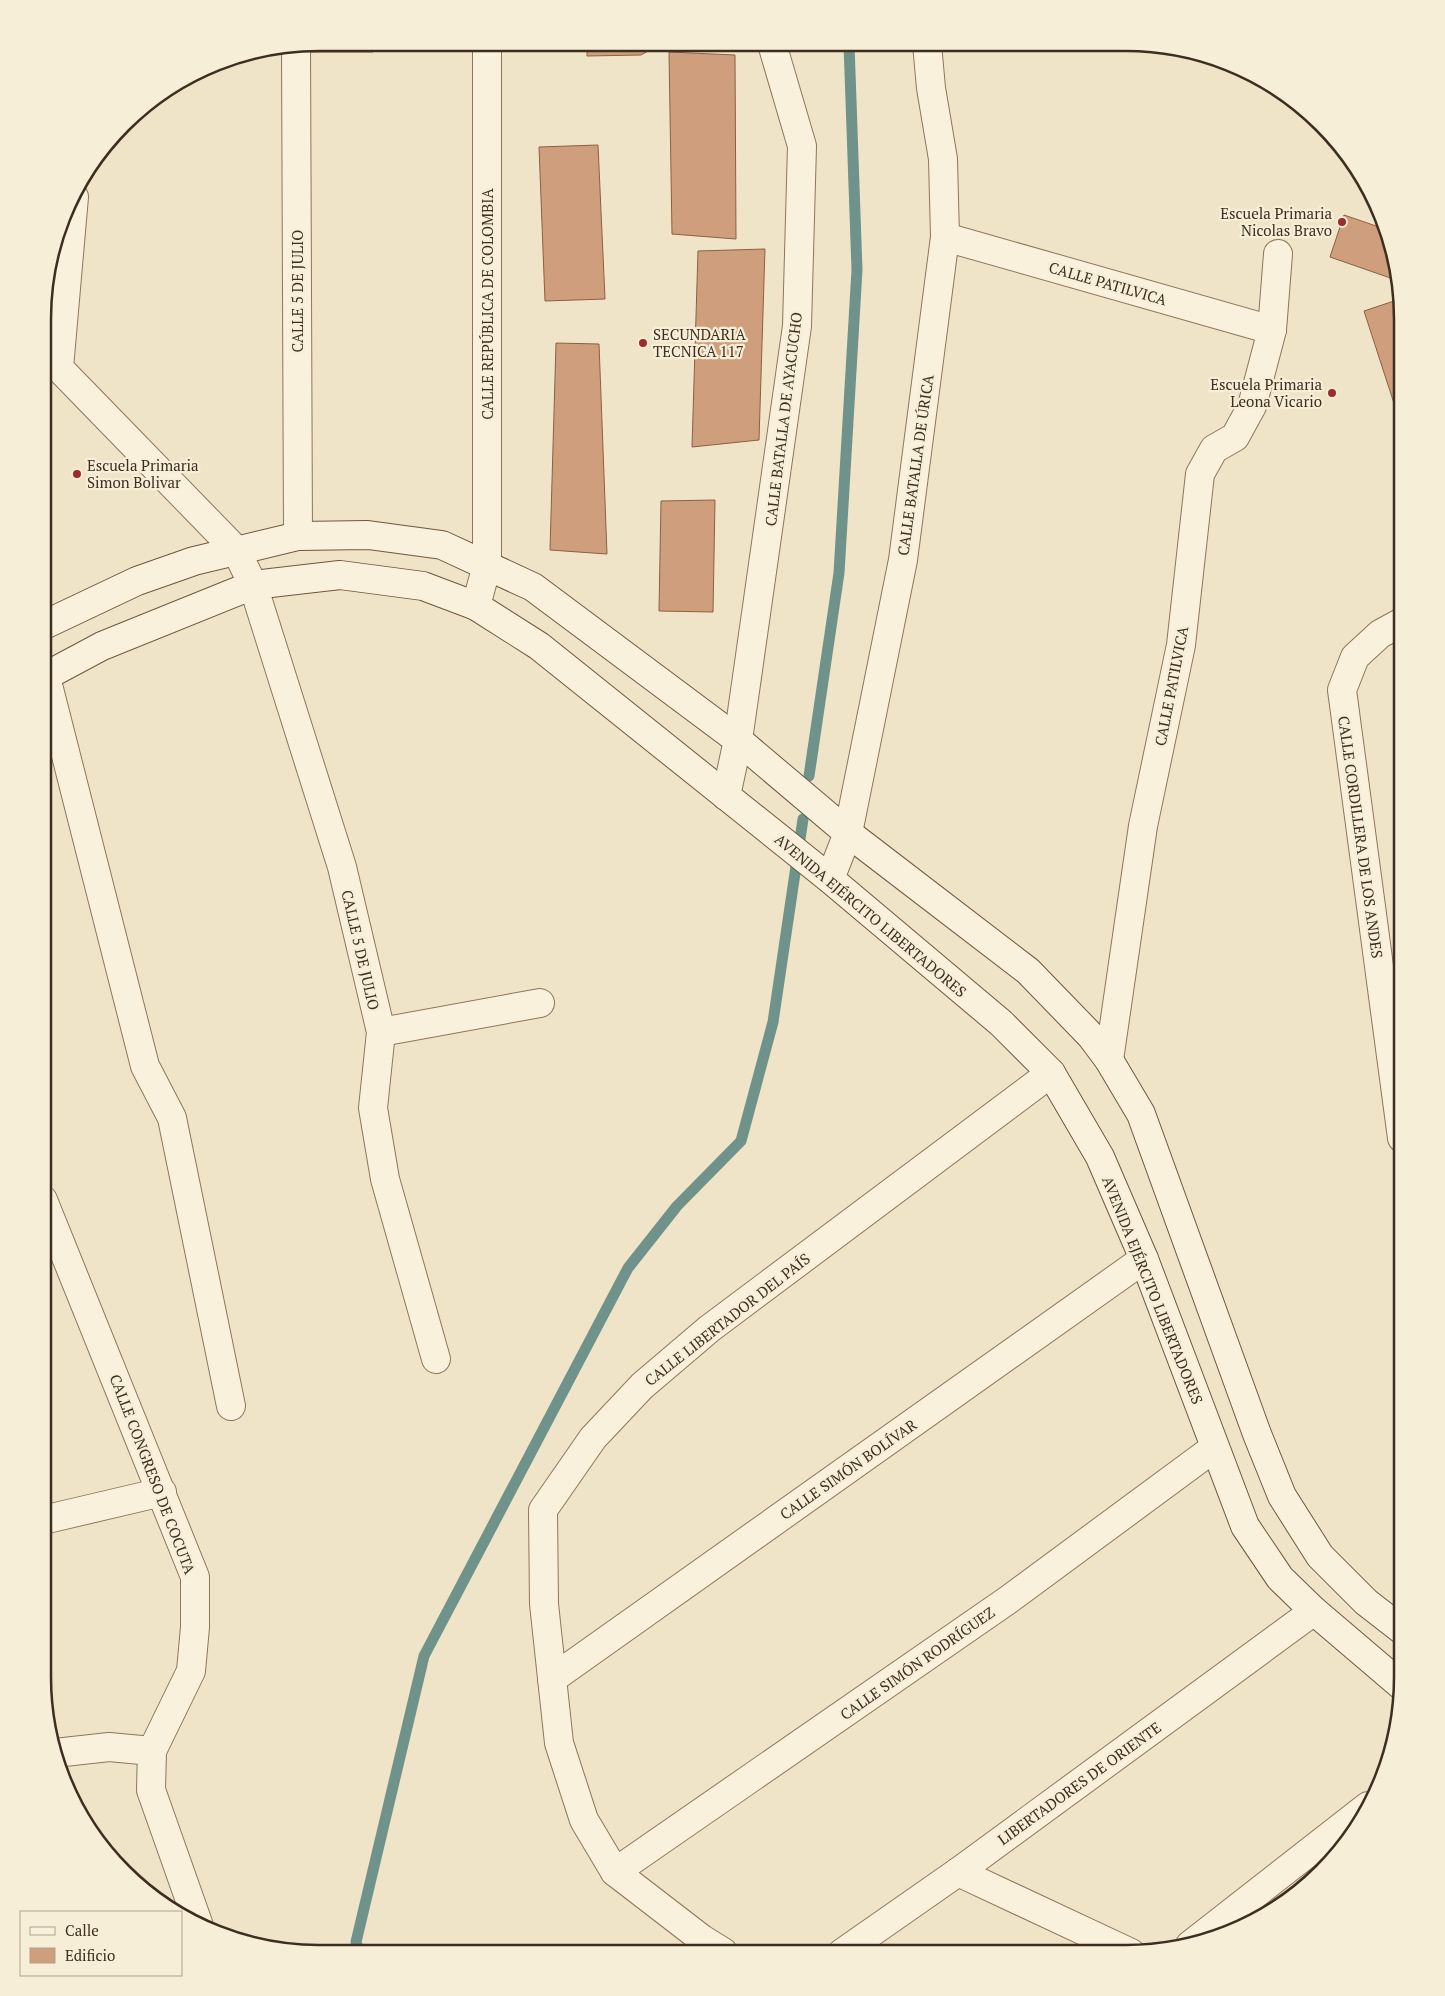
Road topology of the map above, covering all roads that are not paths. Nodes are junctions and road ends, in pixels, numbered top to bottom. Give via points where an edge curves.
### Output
1 (487, 51) edge
2 (774, 51) edge
3 (928, 51) edge
4 (296, 53) edge
5 (71, 219) edge
6 (945, 237) junction
7 (1278, 254) dead end
8 (1272, 330) junction
9 (52, 368) edge
10 (298, 536) junction
11 (236, 550) junction
12 (487, 565) junction
13 (253, 584) junction
14 (476, 606) junction
15 (51, 622) edge
16 (1394, 626) edge
17 (51, 674) edge
18 (51, 700) edge
19 (738, 740) junction
20 (726, 796) junction
21 (848, 833) junction
22 (830, 879) junction
23 (540, 1003) dead end
24 (381, 1032) junction
25 (1109, 1060) junction
26 (1051, 1073) junction
27 (1394, 1078) edge
28 (51, 1220) edge
29 (1144, 1259) junction
30 (436, 1360) dead end
31 (232, 1406) dead end
32 (1214, 1448) junction
33 (162, 1492) junction
34 (51, 1518) edge
35 (1314, 1611) junction
36 (1394, 1624) edge
37 (552, 1679) junction
38 (1394, 1679) edge
39 (152, 1751) junction
40 (62, 1752) edge
41 (1353, 1818) edge
42 (616, 1872) junction
43 (958, 1872) junction
44 (194, 1914) edge
45 (1205, 1933) edge
46 (712, 1945) edge
47 (853, 1945) edge
48 (1114, 1945) edge

1 - 12 street, CALLE REPÚBLICA DE COLOMBIA
2 - 19 street, CALLE BATALLA DE AYACUCHO via 802,146 797,326
3 - 6 street, CALLE BATALLA DE ÚRICA via 943,159
4 - 10 street, CALLE 5 DE JULIO
5 - 9 street
6 - 8 street, CALLE PATILVICA
6 - 21 street, CALLE BATALLA DE ÚRICA via 903,560
7 - 8 street, CALLE PATILVICA
8 - 25 street, CALLE PATILVICA via 1252,406 1235,437 1214,449 1200,474 1181,645 1143,826
9 - 11 street, CALLE 5 DE JULIO
10 - 11 street
10 - 12 street via 368,535 442,545
11 - 13 street, CALLE 5 DE JULIO
11 - 15 street via 137,581
12 - 14 street, CALLE REPÚBLICA DE COLOMBIA
12 - 19 street via 533,587
13 - 14 street, AVENIDA EJÉRCITO LIBERTADORES via 340,575 423,586
13 - 17 street, AVENIDA EJÉRCITO LIBERTADORES via 102,646
13 - 24 street, CALLE 5 DE JULIO via 342,867
14 - 20 street, AVENIDA EJÉRCITO LIBERTADORES via 539,646
16 - 27 street, CALLE CORDILLERA DE LOS ANDES via 1354,657 1342,690
18 - 31 street via 145,1066 172,1118
19 - 20 street, CALLE BATALLA DE AYACUCHO
19 - 21 street
20 - 22 street, AVENIDA EJÉRCITO LIBERTADORES
21 - 22 street, CALLE BATALLA DE ÚRICA
21 - 25 street via 1028,971 1091,1036
22 - 26 street, AVENIDA EJÉRCITO LIBERTADORES via 1001,1023
23 - 24 street
24 - 30 street, CALLE 5 DE JULIO via 373,1108 386,1179
25 - 36 street via 1141,1114 1282,1496 1320,1556 1366,1602
26 - 29 street, AVENIDA EJÉRCITO LIBERTADORES via 1100,1157
26 - 37 street, CALLE LIBERTADOR DEL PAÍS via 709,1329 642,1386 593,1438 543,1510 544,1604
28 - 33 street, CALLE CONGRESO DE COCUTA
29 - 32 street, AVENIDA EJÉRCITO LIBERTADORES
29 - 37 street, CALLE SIMÓN BOLÍVAR
32 - 35 street, AVENIDA EJÉRCITO LIBERTADORES via 1245,1526 1280,1578
32 - 42 street, CALLE SIMÓN RODRÍGUEZ via 1008,1600
33 - 34 street
33 - 39 street, CALLE CONGRESO DE COCUTA via 195,1577 195,1627 191,1671
35 - 38 street, AVENIDA EJÉRCITO LIBERTADORES
35 - 43 street, LIBERTADORES DE ORIENTE
37 - 42 street, CALLE LIBERTADOR DEL PAÍS via 559,1743 584,1820
39 - 40 street via 109,1747
39 - 44 street, CALLE CONGRESO DE COCUTA via 151,1790
41 - 45 street
42 - 46 street
43 - 47 street, LIBERTADORES DE ORIENTE
43 - 48 street

